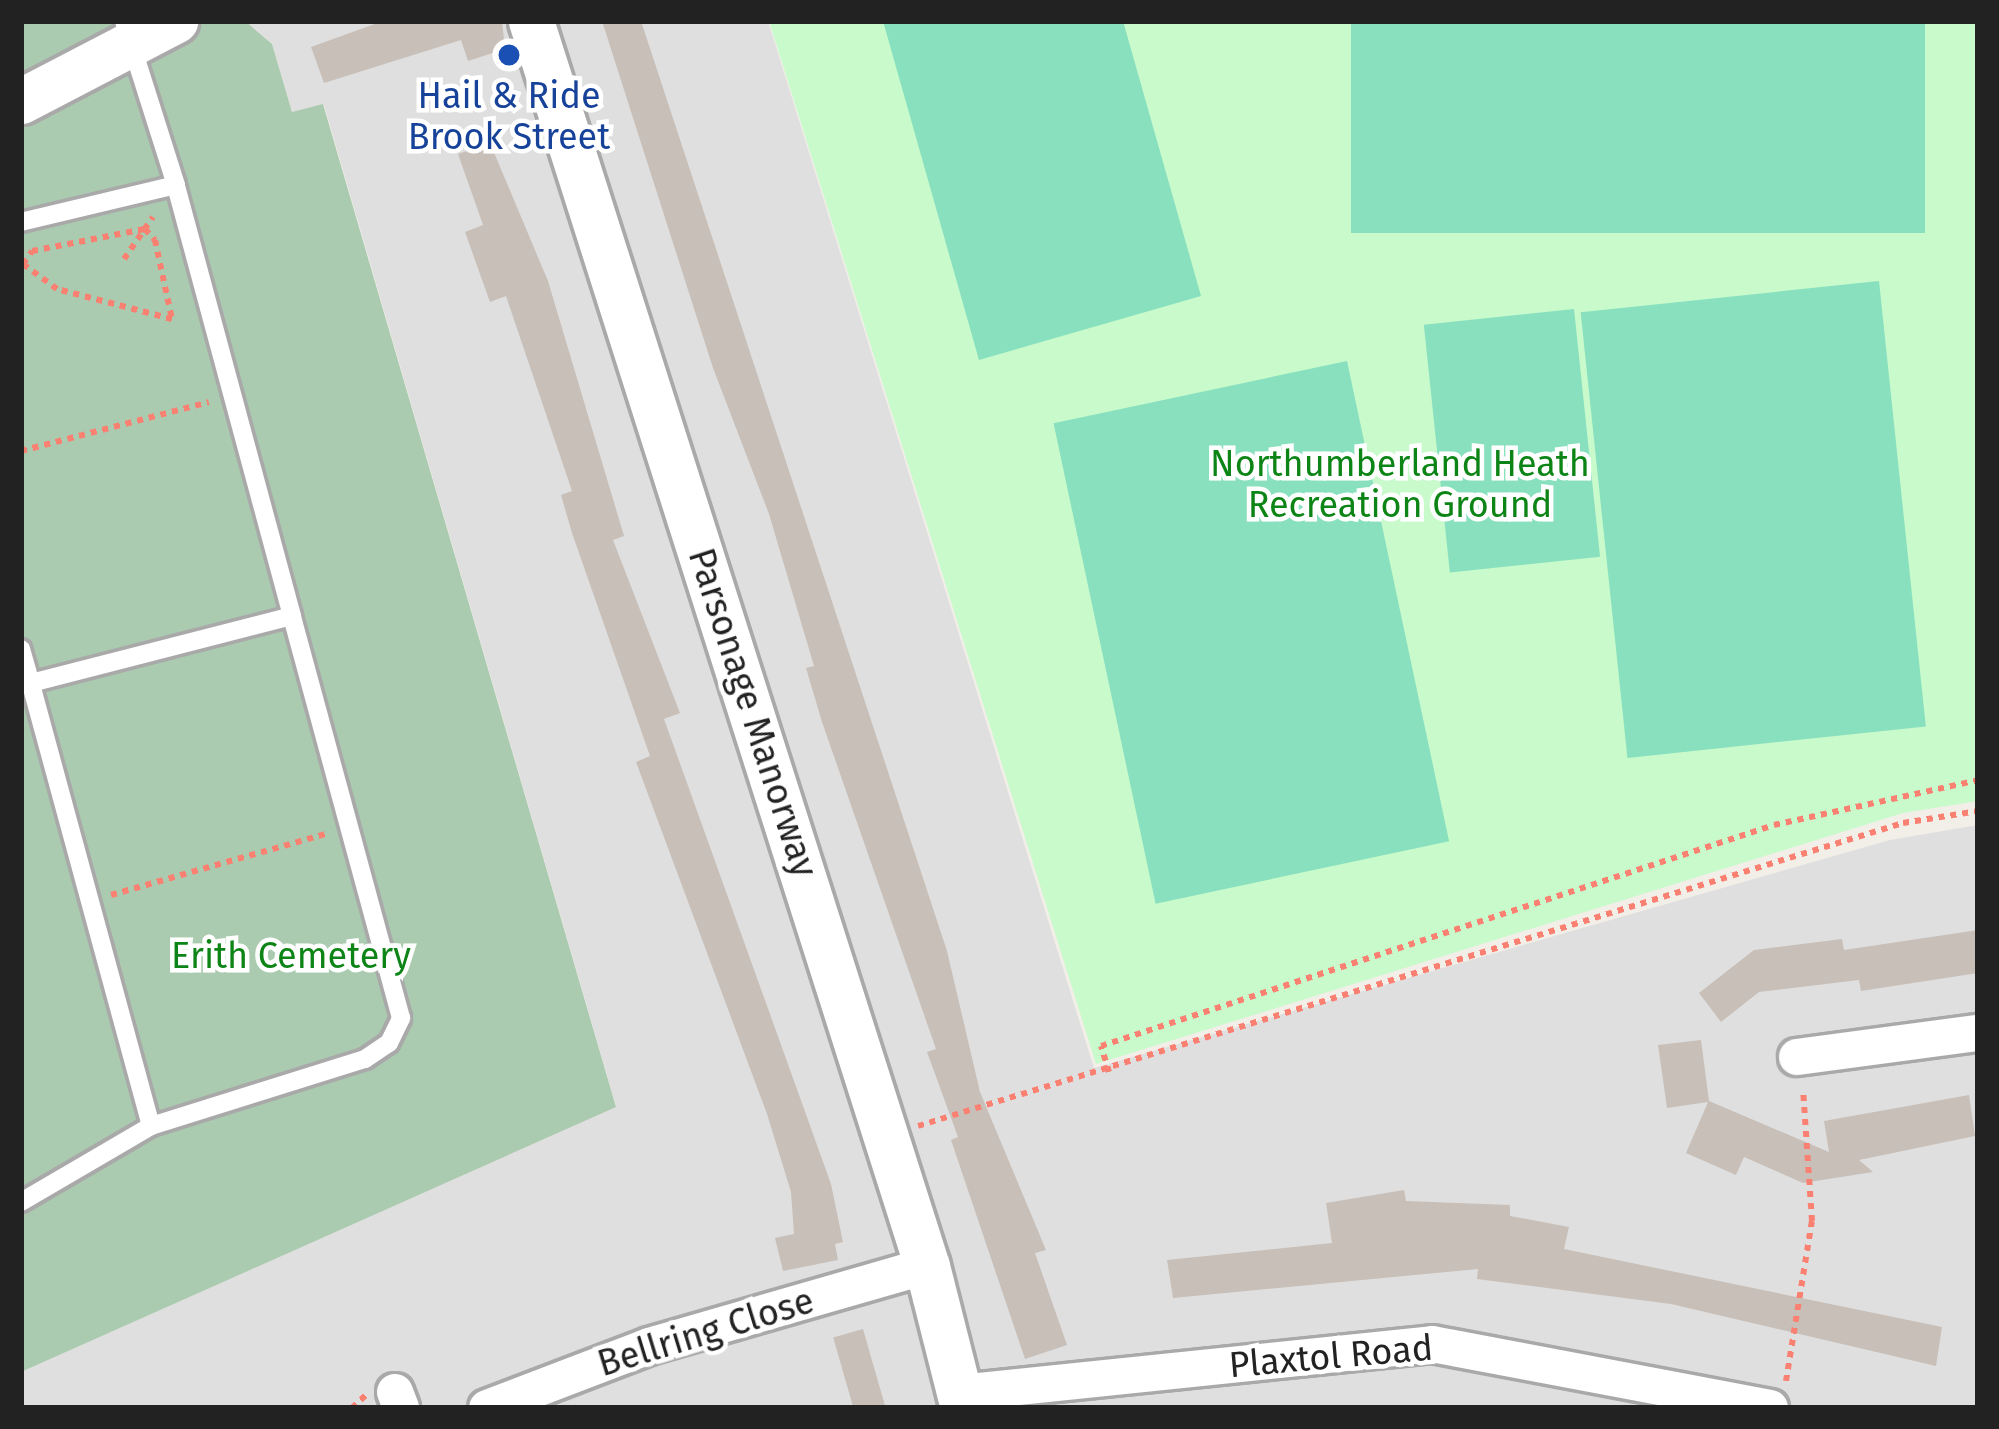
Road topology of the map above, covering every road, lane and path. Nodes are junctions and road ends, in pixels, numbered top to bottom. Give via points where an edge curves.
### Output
1 (531, 21) edge
2 (145, 28) edge
3 (21, 101) edge
4 (176, 185) junction
5 (21, 222) edge
6 (145, 229) junction
7 (124, 259) dead end
8 (233, 396) junction
9 (21, 451) edge
10 (292, 616) junction
11 (21, 649) edge
12 (26, 684) edge
13 (1978, 779) edge
14 (1978, 811) edge
15 (350, 827) junction
16 (90, 901) junction
17 (1978, 1034) edge
18 (1797, 1057) joint
19 (1108, 1072) junction
20 (151, 1126) junction
21 (886, 1136) junction
22 (21, 1202) edge
23 (927, 1266) junction
24 (1777, 1399) edge
25 (962, 1400) edge
26 (487, 1408) edge

1 - 21 street, Parsonage Manorway
2 - 3 street
2 - 4 lane
4 - 5 lane
4 - 6 path
4 - 8 lane
6 - 6 path via 155,240 172,319 57,289 23,264 32,251
6 - 7 path
8 - 9 path
8 - 10 lane
10 - 12 lane
10 - 15 lane
11 - 12 lane
12 - 16 lane
13 - 19 path via 1774,825 1101,1046
14 - 19 path via 1903,823
15 - 16 path
15 - 20 lane via 400,1018 389,1043 364,1059
16 - 20 lane
17 - 18 street
18 - 24 path via 1812,1221
19 - 21 path
20 - 22 lane
21 - 23 street, Parsonage Manorway
23 - 25 street, Parsonage Manorway
23 - 26 street, Bellring Close via 649,1346
24 - 25 street, Plaxtol Road via 1432,1344

